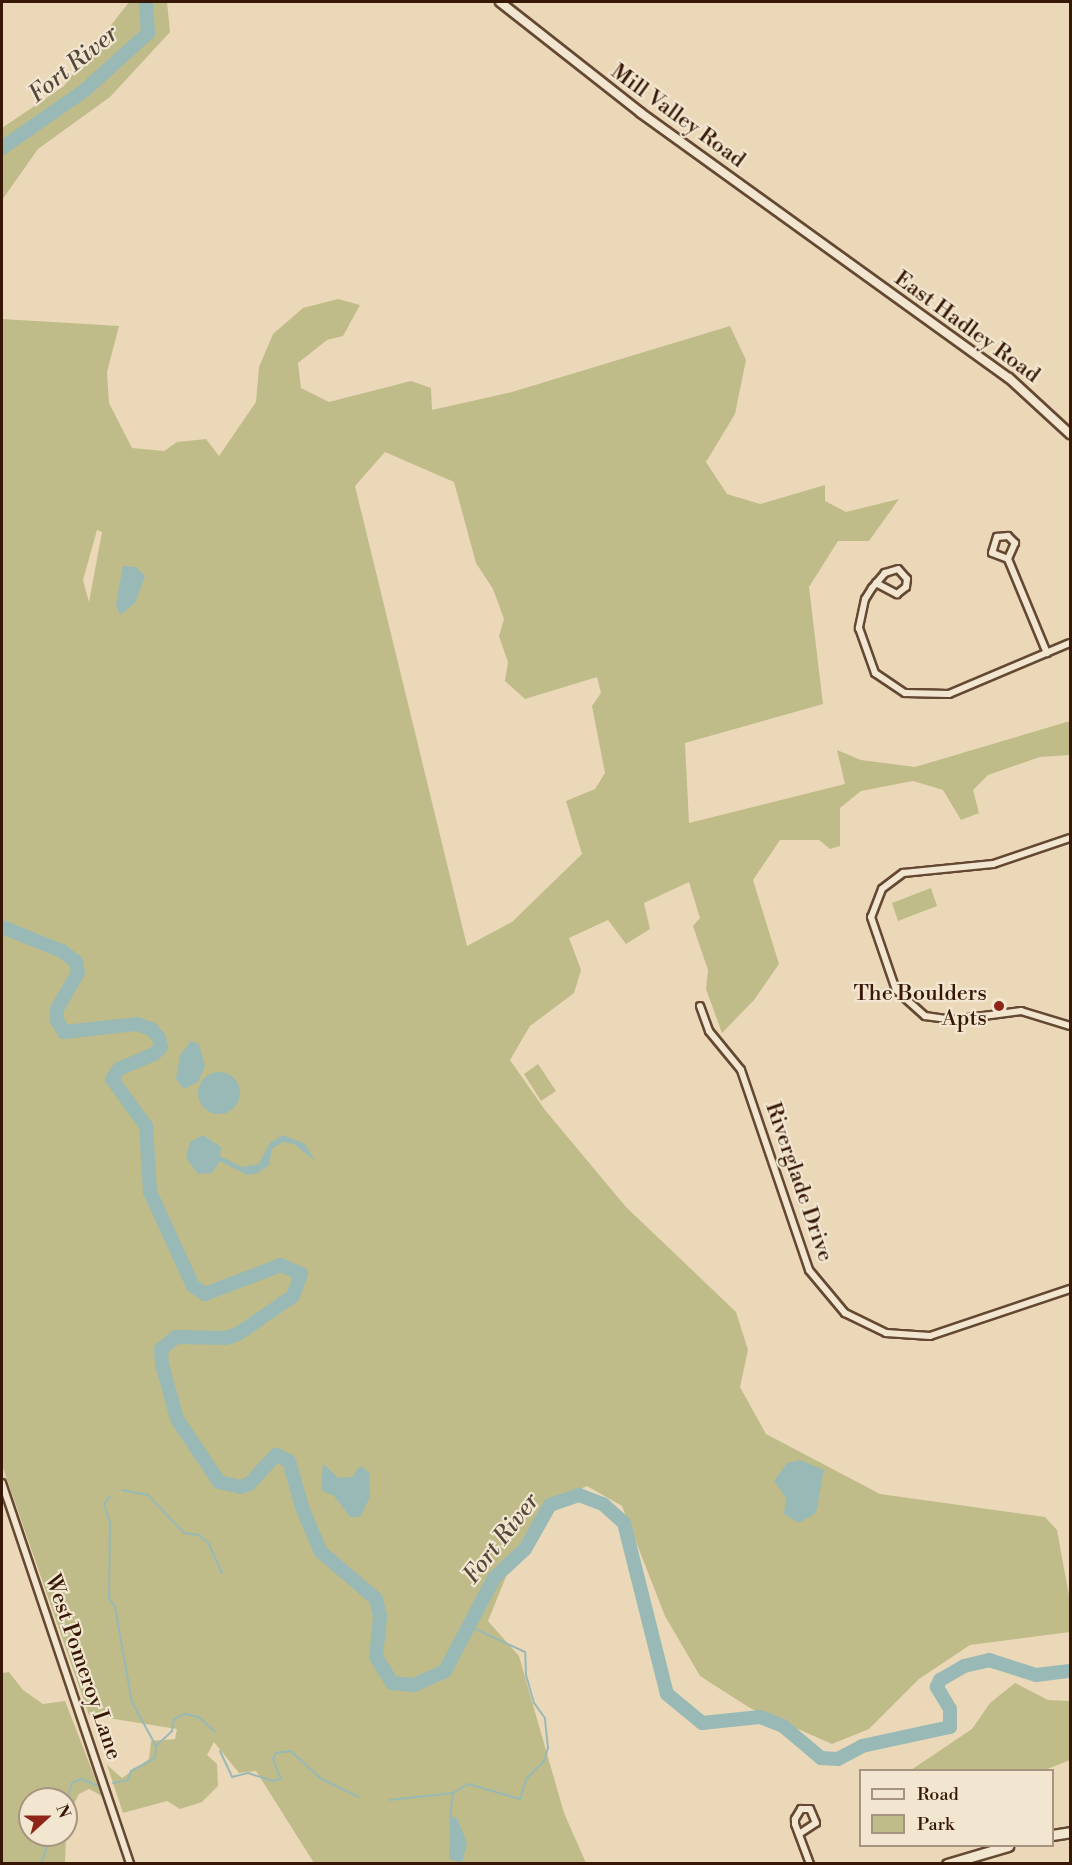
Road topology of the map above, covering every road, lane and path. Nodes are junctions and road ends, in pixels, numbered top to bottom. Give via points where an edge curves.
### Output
1 (500, 2) edge
2 (838, 256) joint
3 (1071, 434) edge
4 (1008, 559) junction
5 (876, 583) junction
6 (1071, 643) edge
7 (1047, 653) junction
8 (1071, 838) edge
9 (700, 1006) dead end
10 (1071, 1026) edge
11 (1071, 1288) edge
12 (2, 1483) edge
13 (1071, 1832) edge
14 (800, 1834) dead end
15 (1054, 1836) edge
16 (1001, 1847) edge
17 (130, 1863) edge
18 (810, 1863) edge
19 (947, 1863) edge

1 - 2 street, Mill Valley Road
2 - 3 street, East Hadley Road via 1009,378
4 - 4 street via 992,553 997,537 1008,536 1015,543
4 - 7 street
5 - 5 street via 894,569 903,573 907,582 895,595
5 - 7 street via 862,608 861,639 875,673 899,692 921,697 949,694
6 - 7 street
8 - 10 street via 993,864 910,871 882,889 872,914 876,943 898,995 925,1016 953,1020 1021,1011
9 - 11 street, Riverglade Drive via 709,1030 741,1070 809,1270 845,1313 880,1332 930,1336
12 - 17 street, West Pomeroy Lane
13 - 15 main road
14 - 18 street
16 - 19 main road

